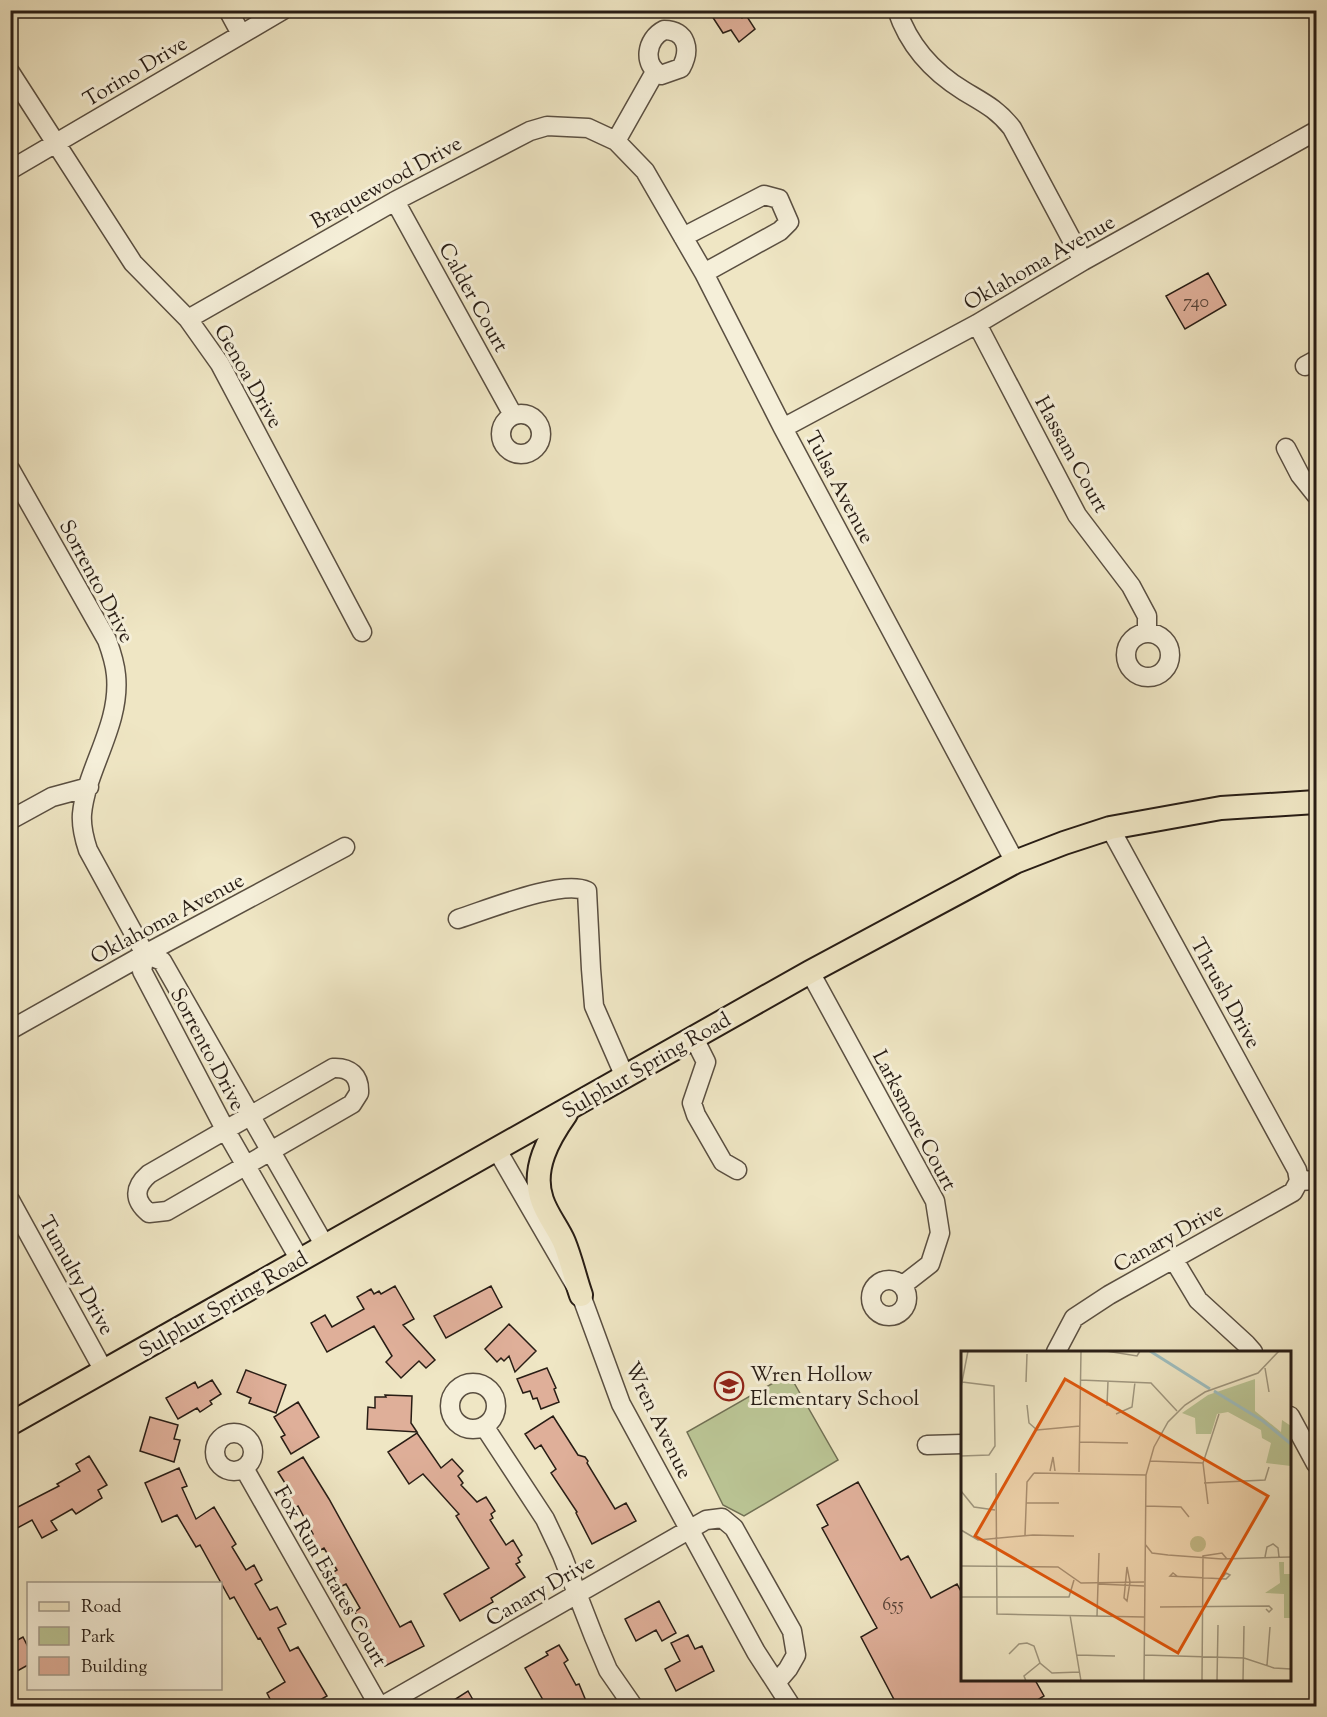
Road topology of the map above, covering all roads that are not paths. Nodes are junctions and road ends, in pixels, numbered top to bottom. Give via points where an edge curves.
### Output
1 (228, 10) edge
2 (283, 10) edge
3 (897, 10) edge
4 (241, 34) junction
5 (10, 72) edge
6 (655, 72) dead end
7 (1317, 131) edge
8 (616, 141) junction
9 (56, 144) junction
10 (10, 170) edge
11 (395, 201) junction
12 (683, 237) junction
13 (1083, 261) junction
14 (704, 273) junction
15 (188, 319) junction
16 (977, 324) junction
17 (513, 415) dead end
18 (783, 428) junction
19 (1286, 448) dead end
20 (10, 469) edge
21 (1317, 495) edge
22 (362, 632) dead end
23 (1147, 633) dead end
24 (89, 787) junction
25 (1317, 802) edge
26 (10, 820) edge
27 (1110, 828) junction
28 (345, 847) dead end
29 (1015, 862) junction
30 (458, 919) dead end
31 (145, 954) junction
32 (810, 972) junction
33 (10, 1030) edge
34 (694, 1038) junction
35 (625, 1077) junction
36 (571, 1108) junction
37 (251, 1115) junction
38 (226, 1131) junction
39 (497, 1150) junction
40 (271, 1152) junction
41 (247, 1166) junction
42 (737, 1170) dead end
43 (1308, 1181) edge
44 (10, 1200) edge
45 (325, 1246) junction
46 (300, 1260) junction
47 (1174, 1260) junction
48 (903, 1285) dead end
49 (581, 1295) junction
50 (1057, 1351) edge
51 (1251, 1351) edge
52 (104, 1371) junction
53 (1291, 1418) edge
54 (10, 1424) edge
55 (484, 1426) dead end
56 (961, 1443) edge
57 (927, 1445) dead end
58 (1317, 1464) edge
59 (244, 1468) dead end
60 (690, 1530) junction
61 (577, 1594) junction
62 (776, 1683) junction
63 (381, 1707) edge
64 (633, 1707) edge
65 (791, 1707) edge

1 - 4 street
2 - 4 street, Torino Drive
3 - 13 street via 919,54 943,76 1002,114
4 - 9 street, Torino Drive
5 - 9 street, Genoa Drive
6 - 8 street
7 - 13 street, Oklahoma Avenue
8 - 11 street, Braquewood Drive via 588,128 547,126 530,131
8 - 12 street, Tulsa Avenue via 645,171
9 - 10 street, Torino Drive
9 - 15 street, Genoa Drive via 133,263
11 - 15 street, Braquewood Drive
11 - 17 street, Calder Court
12 - 14 street, Tulsa Avenue
12 - 14 street via 764,195 779,199 789,222 780,231
13 - 16 street, Oklahoma Avenue
14 - 18 street, Tulsa Avenue
15 - 22 street, Genoa Drive via 220,364
16 - 18 street, Oklahoma Avenue
16 - 23 street, Hassam Court via 1077,515 1131,586 1147,616
18 - 29 street, Tulsa Avenue
19 - 21 street via 1300,475
20 - 24 street, Sorrento Drive via 112,657 116,677 111,722
24 - 26 street via 52,797
24 - 31 street, Sorrento Drive via 82,814 88,850
25 - 27 main road, Sulphur Spring Road via 1221,808
27 - 29 main road, Sulphur Spring Road
27 - 43 street, Thrush Drive via 1297,1170
28 - 31 street, Oklahoma Avenue
29 - 32 main road, Sulphur Spring Road
30 - 35 street via 550,889 587,891 594,1006
31 - 33 street, Oklahoma Avenue
31 - 37 street, Sorrento Drive via 162,961
31 - 38 street, Sorrento Drive via 142,971
32 - 34 main road, Sulphur Spring Road
32 - 48 street, Larksmore Court via 935,1201 940,1233 930,1264
34 - 35 main road, Sulphur Spring Road
34 - 42 street via 706,1062 692,1103 723,1161
35 - 36 main road, Sulphur Spring Road
36 - 39 main road, Sulphur Spring Road
36 - 49 main road via 552,1134 539,1183 542,1200 564,1242
37 - 38 street, Sorrento Drive
37 - 40 street, Sorrento Drive
37 - 40 street, Sorrento Drive via 333,1068 343,1068 356,1078 359,1094 352,1104
38 - 41 street, Sorrento Drive
38 - 41 street, Sorrento Drive via 149,1174 137,1191 140,1205 149,1213 167,1211
39 - 45 main road, Sulphur Spring Road
39 - 49 street, Wren Avenue
40 - 41 street, Sorrento Drive
40 - 45 street, Sorrento Drive
41 - 46 street, Sorrento Drive
43 - 47 street, Canary Drive
44 - 52 street, Tumulty Drive
45 - 46 main road, Sulphur Spring Road
46 - 52 main road, Sulphur Spring Road
47 - 50 street, Canary Drive via 1074,1318
47 - 51 street via 1198,1300
49 - 60 street, Wren Avenue via 621,1404
52 - 54 main road, Sulphur Spring Road
53 - 58 street
55 - 61 street via 545,1519
56 - 57 street
59 - 63 street, Fox Run Estates Court
60 - 61 street, Canary Drive
60 - 62 street, Wren Avenue
60 - 62 street, Canary Drive via 706,1520 723,1518 734,1528 792,1631 796,1655
61 - 63 street, Canary Drive
61 - 64 street via 608,1670
62 - 65 street, Wren Avenue

